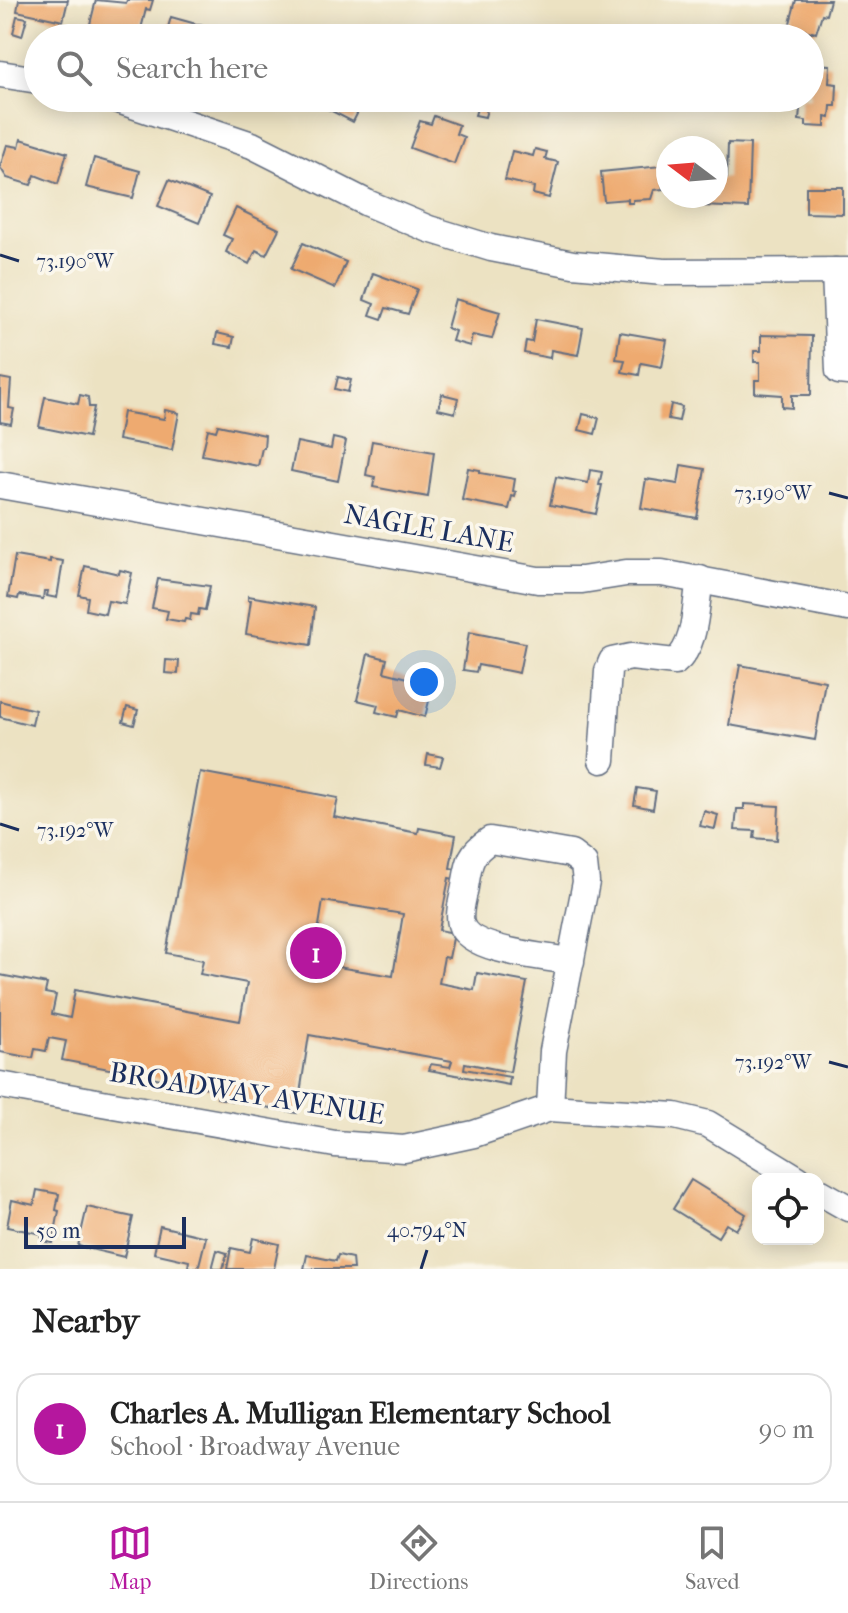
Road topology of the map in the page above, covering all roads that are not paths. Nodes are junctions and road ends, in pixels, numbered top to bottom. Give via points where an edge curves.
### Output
1 (0, 74) edge
2 (24, 78) edge
3 (154, 112) edge
4 (842, 271) edge
5 (848, 372) edge
6 (0, 485) edge
7 (700, 579) junction
8 (848, 608) edge
9 (602, 760) dead end
10 (571, 961) junction
11 (0, 1085) edge
12 (550, 1108) junction
13 (788, 1173) edge
14 (824, 1194) edge
15 (848, 1208) edge

1 - 2 street
3 - 4 street via 252,145 367,203 491,248 573,264 664,272
4 - 5 street via 839,371
6 - 7 street, NAGLE LANE via 538,580 626,573
7 - 8 street, NAGLE LANE
7 - 9 street via 685,655 675,662 631,657 612,661
10 - 10 street via 586,882 584,864 571,854 490,840 476,849 461,928 495,948
10 - 12 street via 553,1051
11 - 12 street, BROADWAY AVENUE via 335,1144 404,1149 474,1134
12 - 13 street, BROADWAY AVENUE via 675,1116 708,1124
14 - 15 street

